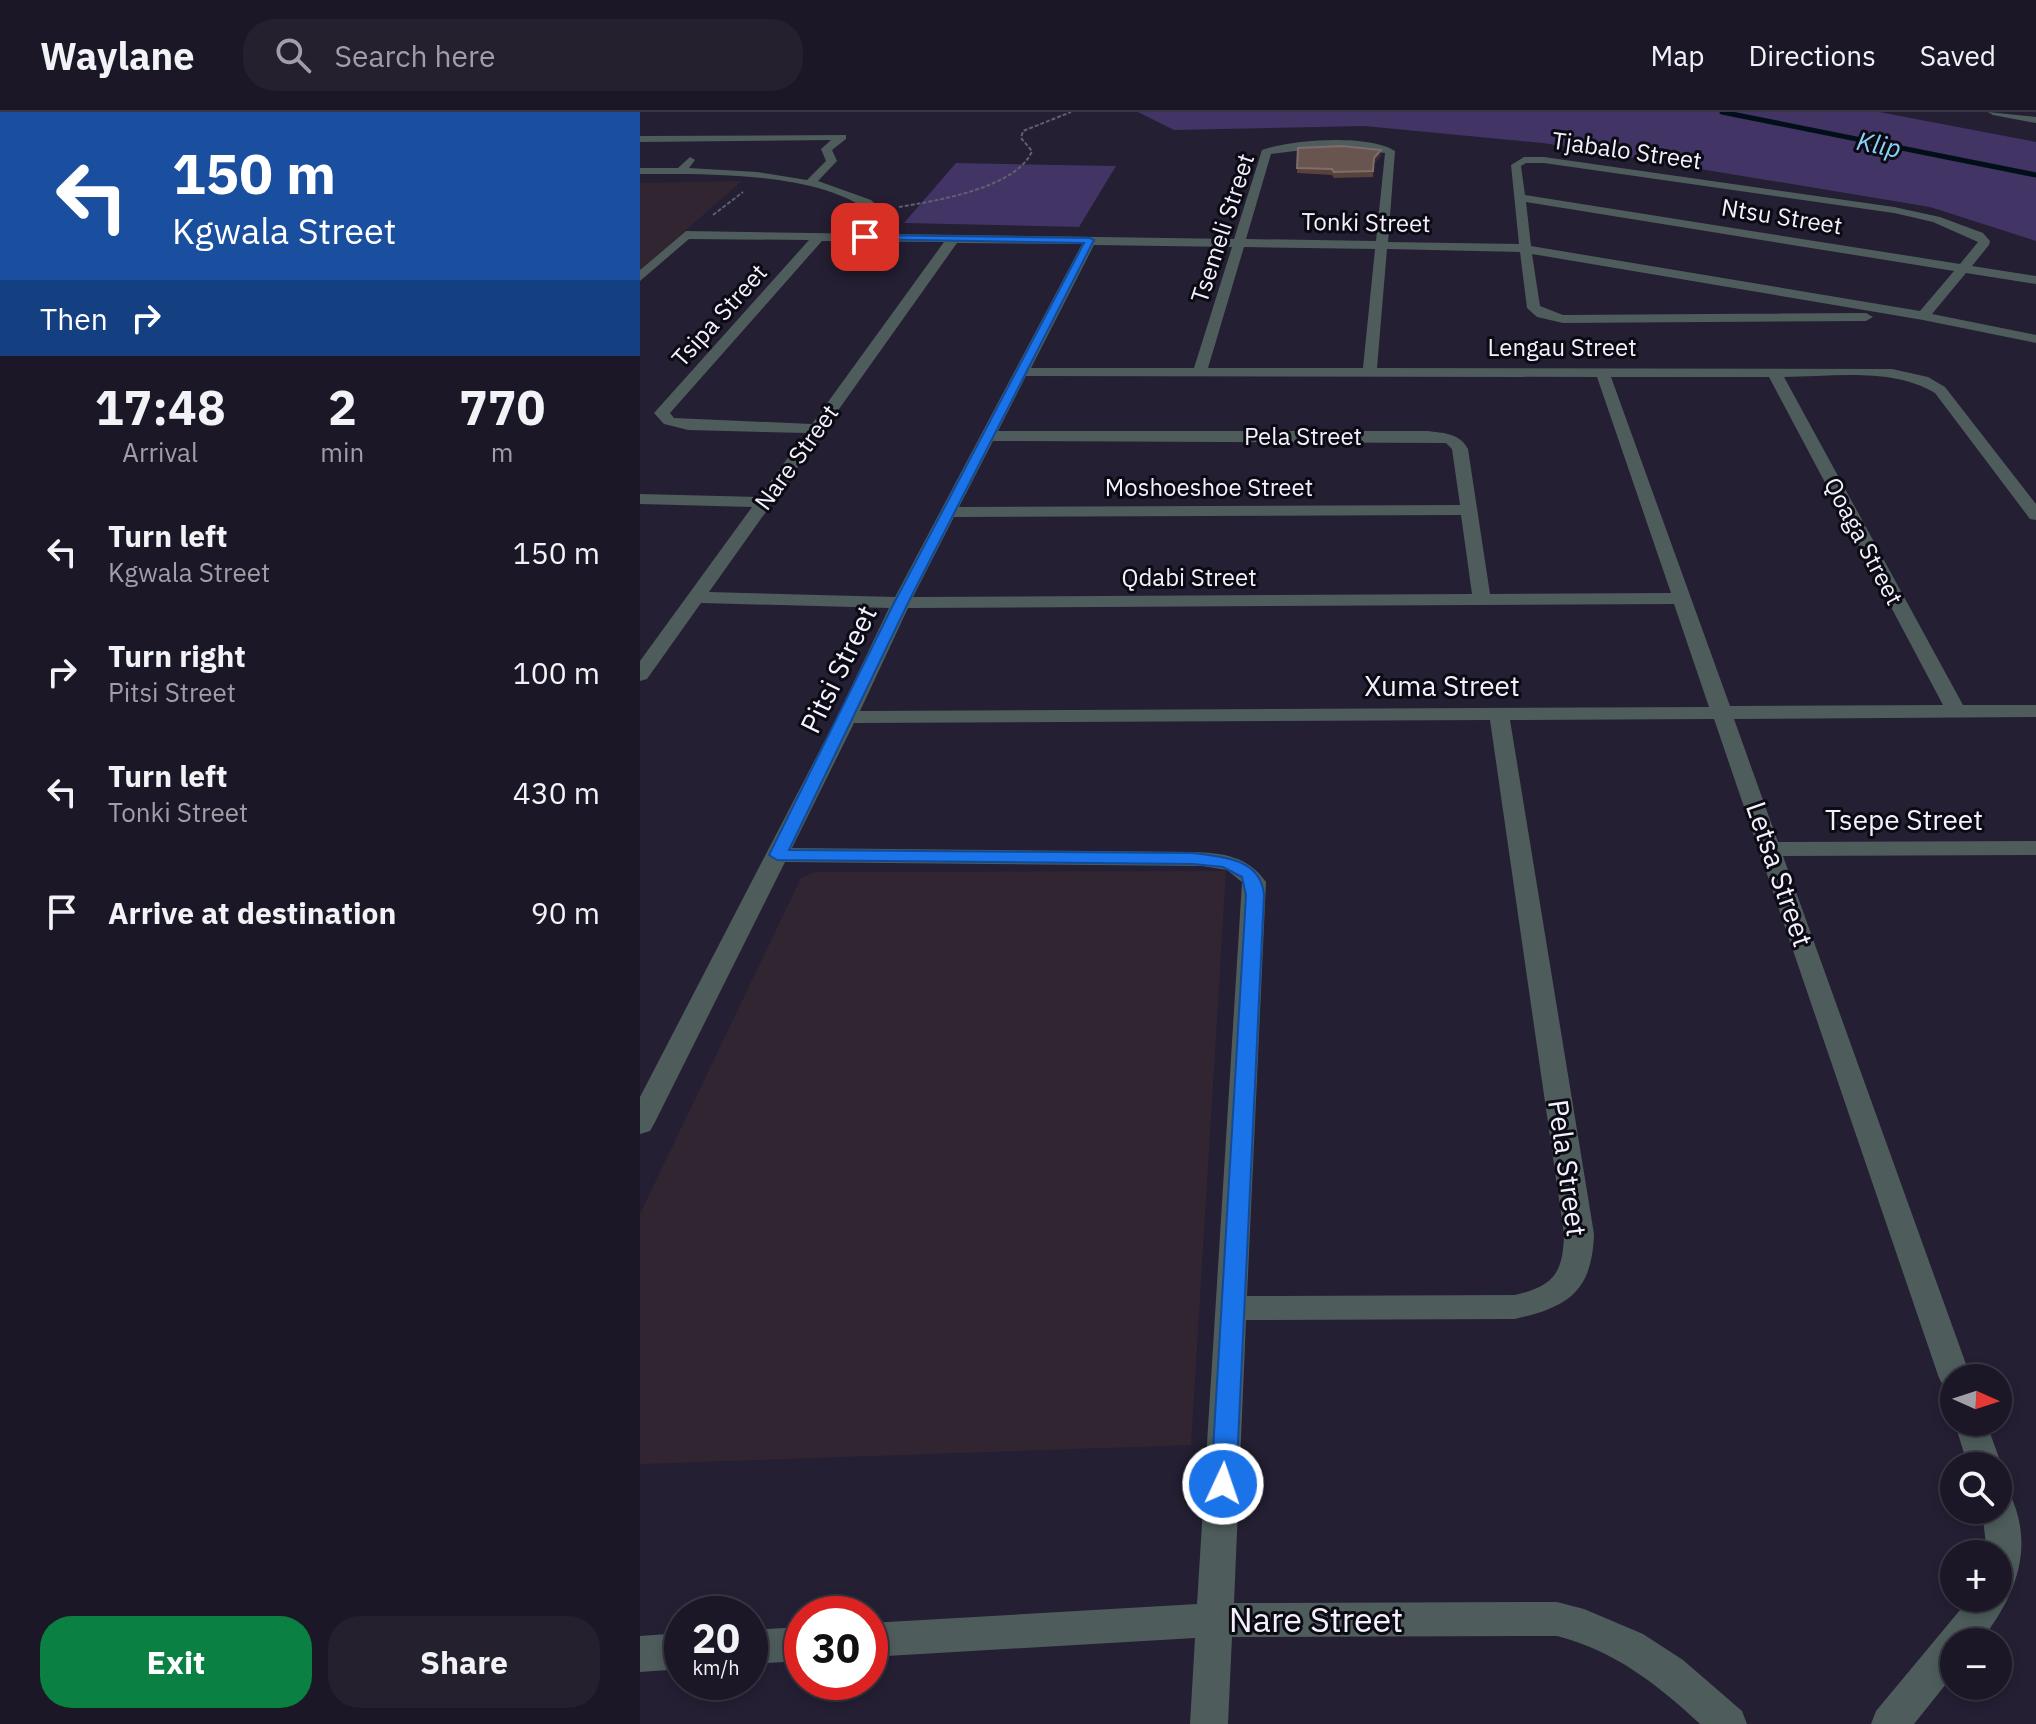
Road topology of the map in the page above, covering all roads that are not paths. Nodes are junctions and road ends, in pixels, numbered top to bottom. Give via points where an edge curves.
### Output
1 (1993, 112) edge
2 (2036, 120) edge
3 (711, 138) junction
4 (640, 139) edge
5 (640, 171) edge
6 (681, 171) junction
7 (809, 184) junction
8 (1521, 198) junction
9 (819, 237) junction
10 (888, 238) junction
11 (953, 239) junction
12 (1090, 240) junction
13 (1239, 242) junction
14 (1381, 244) junction
15 (1527, 248) junction
16 (1965, 267) junction
17 (640, 277) edge
18 (2036, 280) edge
19 (1884, 310) junction
20 (1923, 316) junction
21 (2036, 339) edge
22 (1602, 371) junction
23 (1773, 371) junction
24 (1023, 372) junction
25 (1200, 372) junction
26 (1370, 372) junction
27 (816, 429) junction
28 (989, 436) junction
29 (640, 499) edge
30 (764, 502) junction
31 (1467, 510) junction
32 (950, 512) junction
33 (2036, 515) edge
34 (696, 597) junction
35 (1683, 598) junction
36 (1482, 599) junction
37 (901, 603) junction
38 (640, 675) edge
39 (1956, 711) junction
40 (2036, 711) edge
41 (1723, 712) junction
42 (1499, 713) junction
43 (847, 717) junction
44 (1771, 849) junction
45 (2034, 852) edge
46 (777, 855) junction
47 (640, 1124) edge
48 (1233, 1308) junction
49 (1950, 1364) edge
50 (1981, 1612) edge
51 (1213, 1620) junction
52 (1968, 1628) edge
53 (888, 1639) edge
54 (664, 1652) edge
55 (640, 1654) edge
56 (1940, 1662) edge
57 (1209, 1724) edge
58 (1728, 1724) edge
59 (1890, 1724) edge

1 - 2 street
3 - 4 street
3 - 6 street
3 - 7 street via 842,137 826,149 832,161
5 - 6 street
6 - 7 street via 750,172
7 - 10 street via 874,205 880,213 877,227
8 - 15 street, Tjabalo Street
8 - 16 street, Ntsu Street
8 - 16 street, Tjabalo Street via 1516,165 1540,159 1902,211 1982,238 1983,245
9 - 10 street, Tonki Street
9 - 17 street, Tonki Street via 686,235
9 - 27 street, Tsipa Street via 662,413 669,421 688,425
10 - 11 street, Tonki Street
11 - 12 street, Tonki Street
11 - 27 street, Nare Street
12 - 13 street, Tonki Street
12 - 24 street, Pitsi Street
13 - 14 street, Tonki Street
13 - 14 street, Tsemeli Street via 1268,150 1371,146 1390,151
13 - 25 street, Tsemeli Street
14 - 15 street, Tonki Street
14 - 26 street, Tsemeli Street
15 - 19 street, Tonki Street
15 - 19 street, Tjabalo Street via 1532,304 1554,318 1860,318
16 - 18 street, Ntsu Street
16 - 20 street, Tjabalo Street
19 - 20 street, Tonki Street
20 - 21 street, Tonki Street
22 - 23 street, Lengau Street
22 - 26 street, Lengau Street
22 - 35 street, Letsa Street
23 - 33 street, Lengau Street via 1885,372 1932,385
23 - 39 street, Qoaga Street
24 - 25 street, Lengau Street
24 - 28 street, Pitsi Street
25 - 26 street, Lengau Street
27 - 30 street, Nare Street
28 - 31 street, Pela Street via 1442,437 1458,444
28 - 32 street, Pitsi Street
29 - 30 street
30 - 34 street, Nare Street
31 - 32 street, Moshoeshoe Street
31 - 36 street, Pela Street
32 - 37 street, Pitsi Street
34 - 37 street, Qdabi Street
34 - 38 street, Nare Street
35 - 36 street, Qdabi Street
35 - 41 street, Letsa Street
36 - 37 street, Qdabi Street
37 - 43 street, Pitsi Street
39 - 40 street, Xuma Street
39 - 41 street, Xuma Street
41 - 42 street, Xuma Street
41 - 44 street, Letsa Street
42 - 43 street, Xuma Street
42 - 48 street, Pela Street via 1579,1234 1577,1268 1554,1296 1515,1307
43 - 46 street, Pitsi Street
44 - 45 street, Tsepe Street
44 - 49 street, Letsa Street
46 - 47 street, Pitsi Street
46 - 48 street via 1193,859 1227,862 1249,874 1255,895
48 - 51 street
50 - 52 street
51 - 53 street, Nare Street
51 - 57 street
51 - 58 street, Nare Street via 1557,1619 1592,1626 1647,1654
54 - 55 street
56 - 59 street

